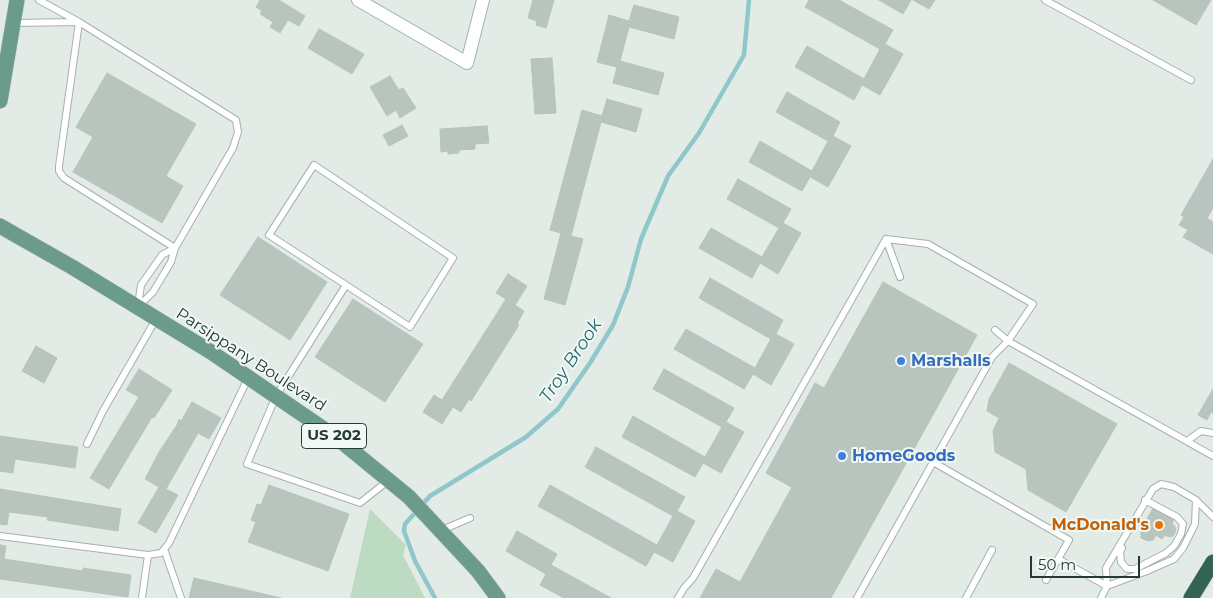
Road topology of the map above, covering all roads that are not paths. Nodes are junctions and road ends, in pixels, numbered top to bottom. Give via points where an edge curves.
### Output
1 (17, 0) edge
2 (39, 0) edge
3 (358, 0) edge
4 (484, 0) edge
5 (1045, 0) edge
6 (79, 22) junction
7 (9, 32) junction
8 (1191, 80) dead end
9 (1, 92) edge
10 (0, 226) edge
11 (886, 239) junction
12 (175, 248) junction
13 (900, 277) dead end
14 (346, 285) junction
15 (138, 307) junction
16 (156, 318) junction
17 (995, 330) dead end
18 (1008, 340) junction
19 (248, 377) junction
20 (276, 396) junction
21 (1213, 433) edge
22 (1187, 441) junction
23 (87, 444) dead end
24 (1213, 456) edge
25 (933, 462) junction
26 (389, 480) junction
27 (1145, 500) junction
28 (1196, 500) junction
29 (1213, 517) edge
30 (470, 518) dead end
31 (437, 526) junction
32 (0, 536) edge
33 (1124, 540) junction
34 (164, 549) junction
35 (992, 550) dead end
36 (148, 555) junction
37 (1058, 559) junction
38 (1148, 562) junction
39 (1213, 562) edge
40 (1136, 576) junction
41 (1046, 580) dead end
42 (1107, 586) junction
43 (142, 598) edge
44 (181, 598) edge
45 (498, 598) edge
46 (678, 598) edge
47 (857, 598) edge
48 (966, 598) edge
49 (1101, 598) edge
50 (1191, 598) edge

1 - 7 main road
2 - 6 lane
3 - 4 street via 467,63
5 - 8 lane
6 - 7 lane
6 - 12 lane via 59,171 64,178
6 - 12 lane via 236,120 238,132 233,148
7 - 9 main road
10 - 15 main road, Parsippany Boulevard / US 202
11 - 13 lane
11 - 18 lane via 928,244 1033,304
11 - 46 lane via 693,578
12 - 15 lane via 171,262 153,292
12 - 15 lane via 162,255 141,285
14 - 14 lane via 410,327 454,258 314,165 268,235
14 - 20 lane
15 - 16 main road, Parsippany Boulevard / US 202
16 - 19 main road, Parsippany Boulevard / US 202
16 - 23 lane
17 - 18 lane
18 - 22 lane
18 - 25 lane via 992,357
19 - 20 main road, Parsippany Boulevard / US 202
19 - 34 lane
20 - 26 main road, Parsippany Boulevard / US 202 via 337,438
20 - 26 lane via 247,464 360,503
21 - 22 lane via 1201,431
22 - 24 lane
25 - 37 lane via 1069,540
25 - 47 lane
26 - 31 main road, Parsippany Boulevard / US 202
27 - 28 lane via 1161,484 1174,487
27 - 33 lane
27 - 38 lane via 1183,524 1174,546
28 - 29 lane
28 - 40 lane via 1195,524 1183,548 1174,559
30 - 31 lane
31 - 45 main road, Parsippany Boulevard / US 202
32 - 36 lane
33 - 38 lane via 1120,553 1121,562 1127,569 1135,569
33 - 42 lane via 1106,568
34 - 36 lane via 161,553
34 - 44 lane
35 - 48 lane
36 - 43 lane
37 - 41 lane
37 - 42 lane
38 - 40 lane
39 - 50 highway
40 - 42 lane
42 - 49 lane

